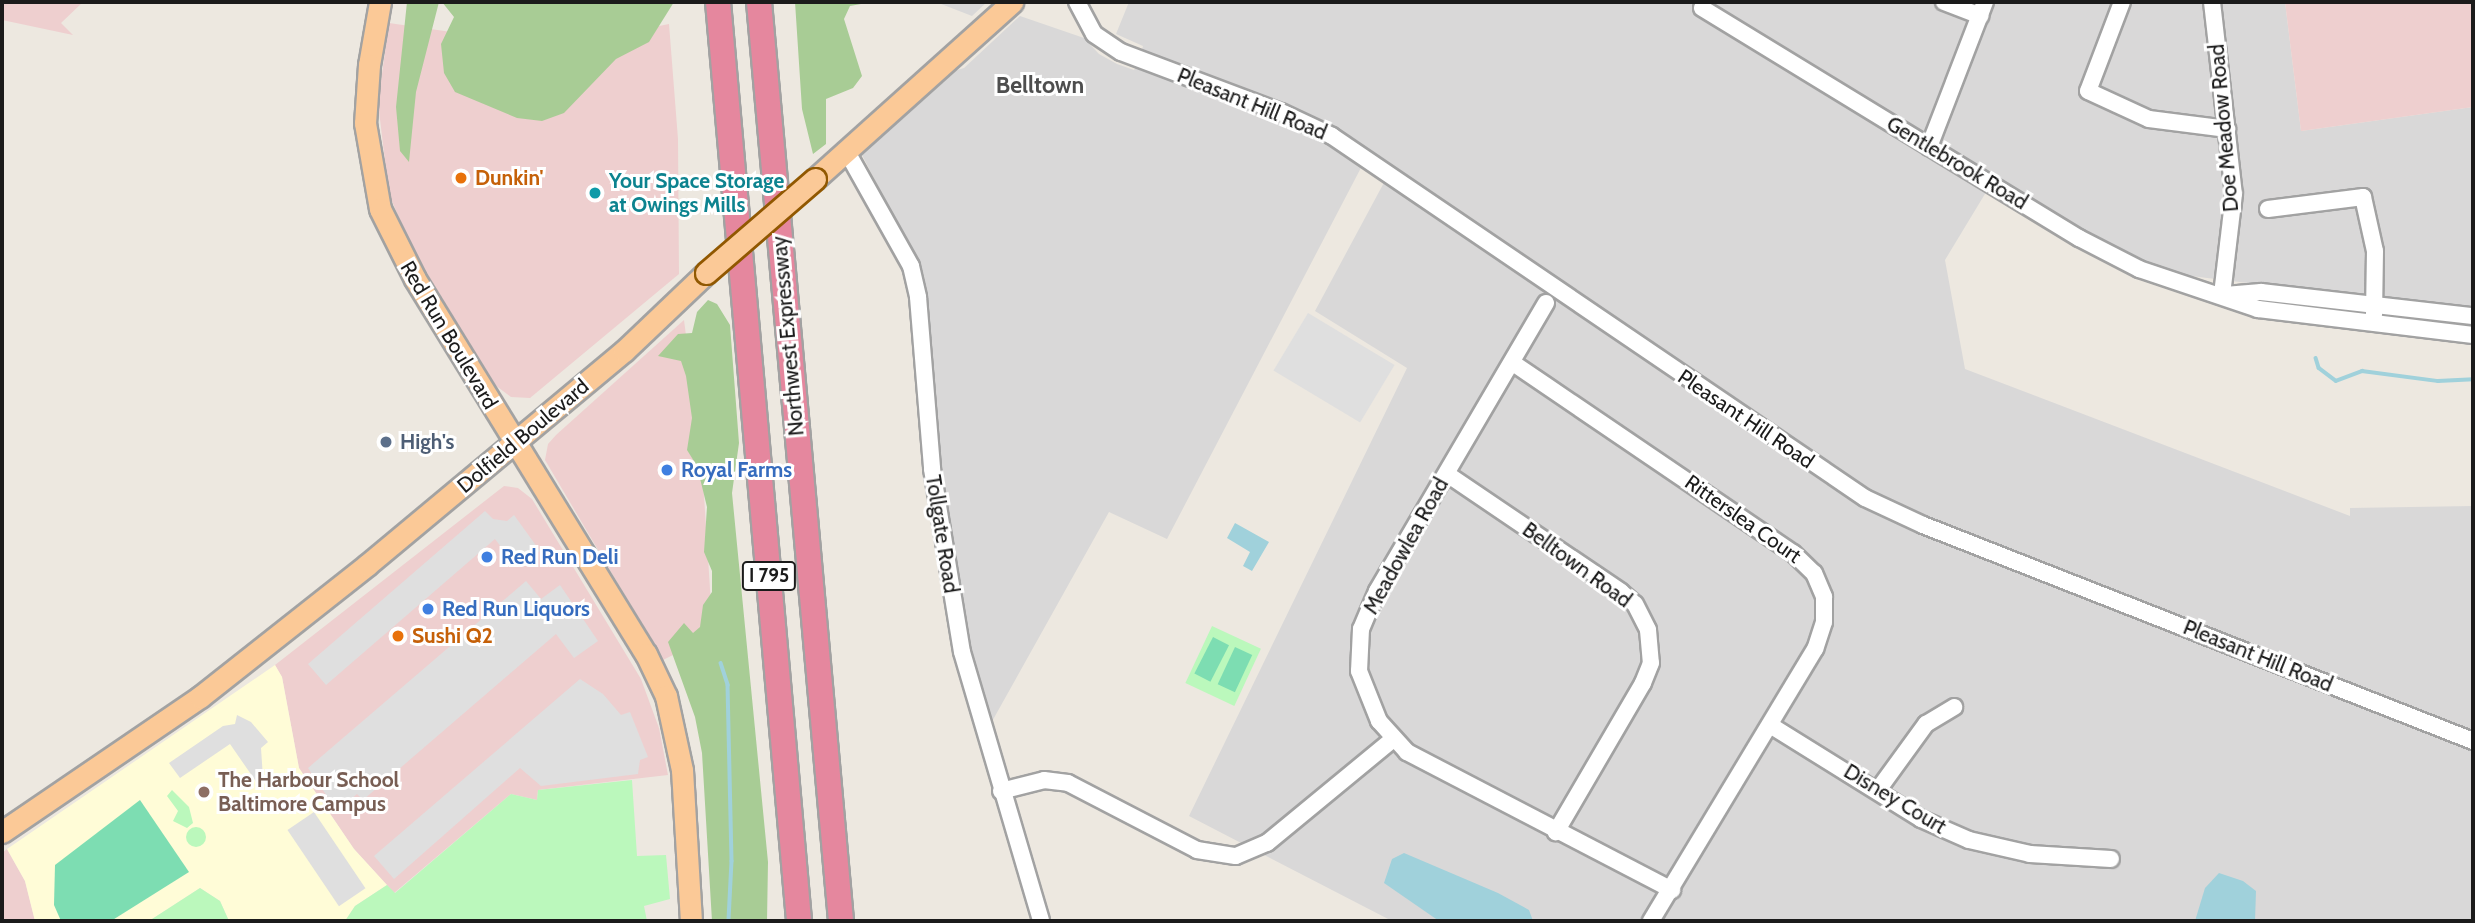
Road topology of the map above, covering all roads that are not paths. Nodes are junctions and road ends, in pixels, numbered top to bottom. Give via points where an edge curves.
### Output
1 (380, 2) edge
2 (718, 2) edge
3 (759, 2) edge
4 (1012, 2) edge
5 (1077, 2) edge
6 (1944, 2) edge
7 (2122, 2) edge
8 (2212, 2) edge
9 (1702, 8) dead end
10 (1983, 9) edge
11 (2227, 129) junction
12 (1929, 146) junction
13 (847, 152) junction
14 (2268, 209) dead end
15 (2222, 295) junction
16 (1546, 303) dead end
17 (2374, 305) junction
18 (2473, 316) edge
19 (2373, 325) junction
20 (2473, 335) edge
21 (1513, 363) junction
22 (514, 443) junction
23 (1447, 474) junction
24 (1955, 707) dead end
25 (1770, 725) junction
26 (1392, 740) junction
27 (2473, 741) edge
28 (1878, 790) junction
29 (1001, 791) junction
30 (2, 832) edge
31 (1556, 832) junction
32 (2111, 859) dead end
33 (1672, 890) junction
34 (691, 921) edge
35 (799, 921) edge
36 (841, 921) edge
37 (1041, 921) edge
38 (1651, 921) edge

1 - 22 main road, Red Run Boulevard via 369,65 366,123 380,209 404,260
2 - 35 highway, Northwest Expressway / I 795
3 - 36 highway, Northwest Expressway / I 795
4 - 13 main road, Dolfield Boulevard
5 - 27 street, Pleasant Hill Road via 1094,34 1121,52 1241,96 1332,136 1873,503
6 - 10 street
7 - 11 street via 2088,91 2149,119
8 - 11 street, Doe Meadow Road
9 - 12 street, Gentlebrook Road
10 - 12 street
11 - 15 street, Doe Meadow Road via 2233,220
12 - 15 street, Gentlebrook Road via 2111,256 2173,282
13 - 22 main road, Dolfield Boulevard, bridge
13 - 29 street, Tollgate Road via 911,266 949,583 973,699
14 - 17 street via 2363,197 2375,251
15 - 17 street, Gentlebrook Road via 2261,292
15 - 19 street, Gentlebrook Road via 2258,309
16 - 21 street, Meadowlea Road
17 - 18 street, Gentlebrook Road
17 - 19 street
19 - 20 street, Gentlebrook Road
21 - 23 street, Meadowlea Road
21 - 25 street, Ritterslea Court via 1793,553 1814,573 1826,608 1821,635
22 - 30 main road, Dolfield Boulevard via 200,697
22 - 34 main road, Red Run Boulevard via 646,654 666,696 682,771
23 - 26 street, Meadowlea Road via 1377,591 1361,629 1363,689
23 - 31 street, Belltown Road via 1621,592 1634,604 1648,630 1651,663 1643,683
24 - 28 street via 1926,724
25 - 28 street, Disney Court
25 - 33 street, Ritterslea Court
26 - 29 street via 1267,843 1236,856 1197,850 1068,783 1044,780
26 - 31 street, Meadowlea Road via 1425,763
28 - 32 street, Disney Court via 1921,818 1979,843 2030,854
29 - 37 street, Tollgate Road
31 - 33 street, Meadowlea Road
33 - 38 street, Ritterslea Court

